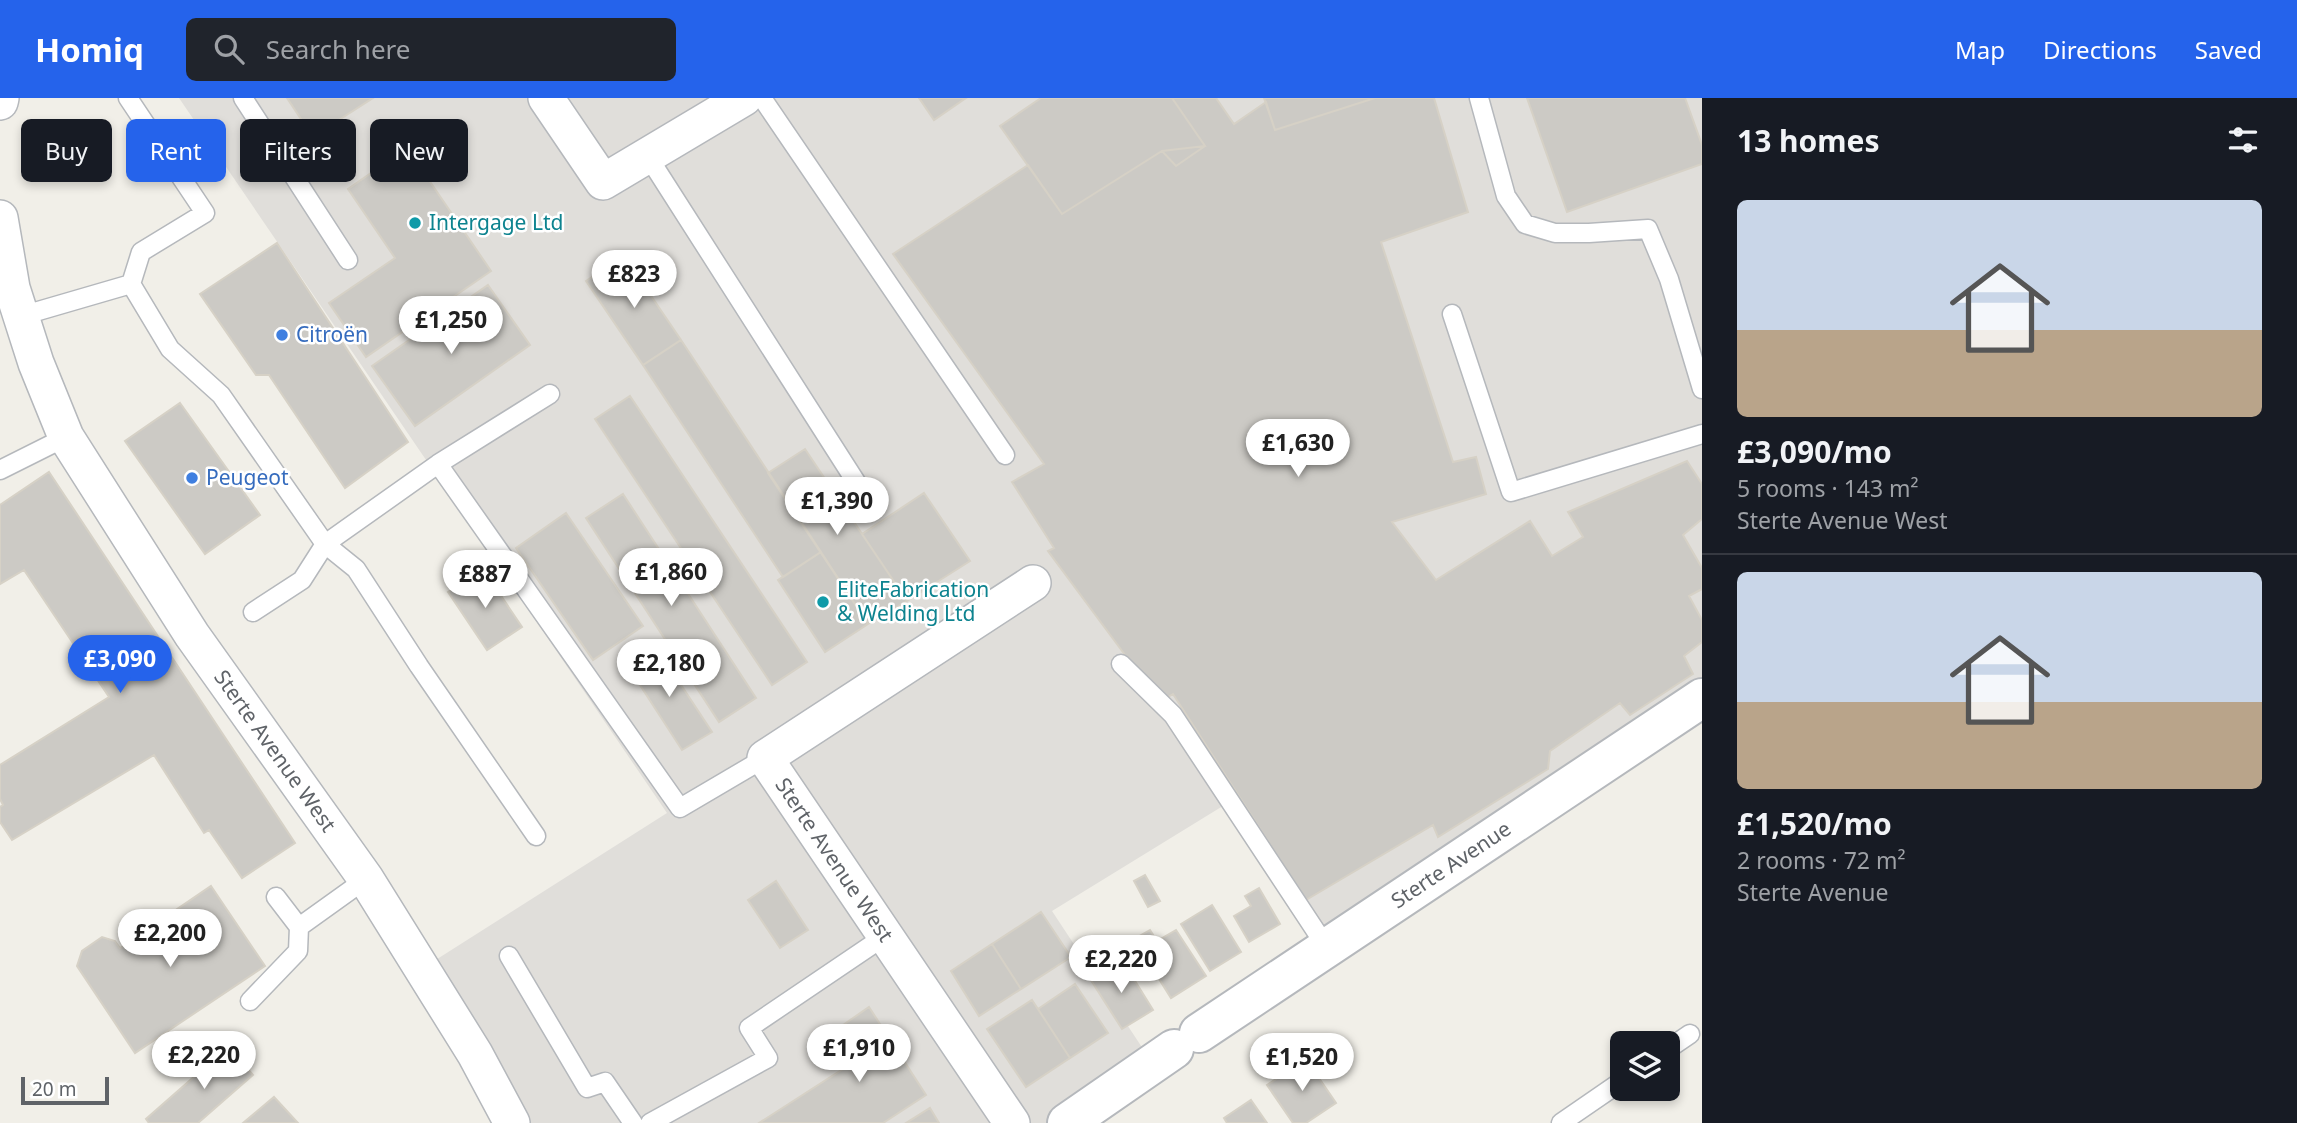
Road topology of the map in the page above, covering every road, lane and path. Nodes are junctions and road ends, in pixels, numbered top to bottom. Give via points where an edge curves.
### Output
1 (128, 98) edge
2 (243, 98) edge
3 (546, 98) edge
4 (744, 98) edge
5 (762, 98) edge
6 (1479, 98) edge
7 (647, 155) junction
8 (0, 218) edge
9 (348, 260) dead end
10 (131, 284) junction
11 (1452, 314) dead end
12 (21, 316) junction
13 (1702, 388) edge
14 (551, 394) dead end
15 (1702, 433) edge
16 (66, 437) junction
17 (1005, 455) dead end
18 (438, 464) junction
19 (0, 470) edge
20 (865, 496) dead end
21 (325, 544) junction
22 (1033, 583) dead end
23 (253, 612) dead end
24 (1121, 664) dead end
25 (1702, 698) edge
26 (765, 758) junction
27 (536, 836) dead end
28 (366, 879) junction
29 (276, 897) dead end
30 (299, 927) junction
31 (885, 936) junction
32 (1327, 948) junction
33 (509, 956) dead end
34 (250, 1000) dead end
35 (1690, 1034) dead end
36 (1680, 1041) edge
37 (1610, 1088) edge
38 (512, 1123) edge
39 (633, 1123) edge
40 (650, 1123) edge
41 (1012, 1123) edge
42 (1067, 1123) edge
43 (1561, 1123) edge

1 - 10 lane via 205,212 141,252
2 - 9 lane
3 - 7 street via 603,182
4 - 7 street
5 - 17 lane
6 - 13 lane via 1506,196 1525,224 1555,233 1648,229 1669,279
7 - 20 lane
8 - 12 street, Sterte Avenue West
10 - 12 lane
10 - 21 lane via 170,349 221,396
11 - 15 lane via 1511,492
12 - 16 street, Sterte Avenue West
14 - 18 lane
16 - 19 lane
16 - 28 street, Sterte Avenue West via 192,635
18 - 21 lane
18 - 26 lane via 680,808
21 - 23 lane via 302,580
21 - 27 lane via 356,569
22 - 26 street, Sterte Avenue West
24 - 32 lane via 1173,715
25 - 32 street, Sterte Avenue
26 - 31 street, Sterte Avenue West
28 - 30 lane
28 - 38 street, Sterte Avenue West via 475,1054
29 - 30 lane
30 - 34 lane via 298,951
31 - 40 lane via 750,1028 768,1058
31 - 41 street, Sterte Avenue West
32 - 42 street, Sterte Avenue
33 - 39 lane via 587,1088 606,1082
35 - 36 lane
37 - 43 lane

